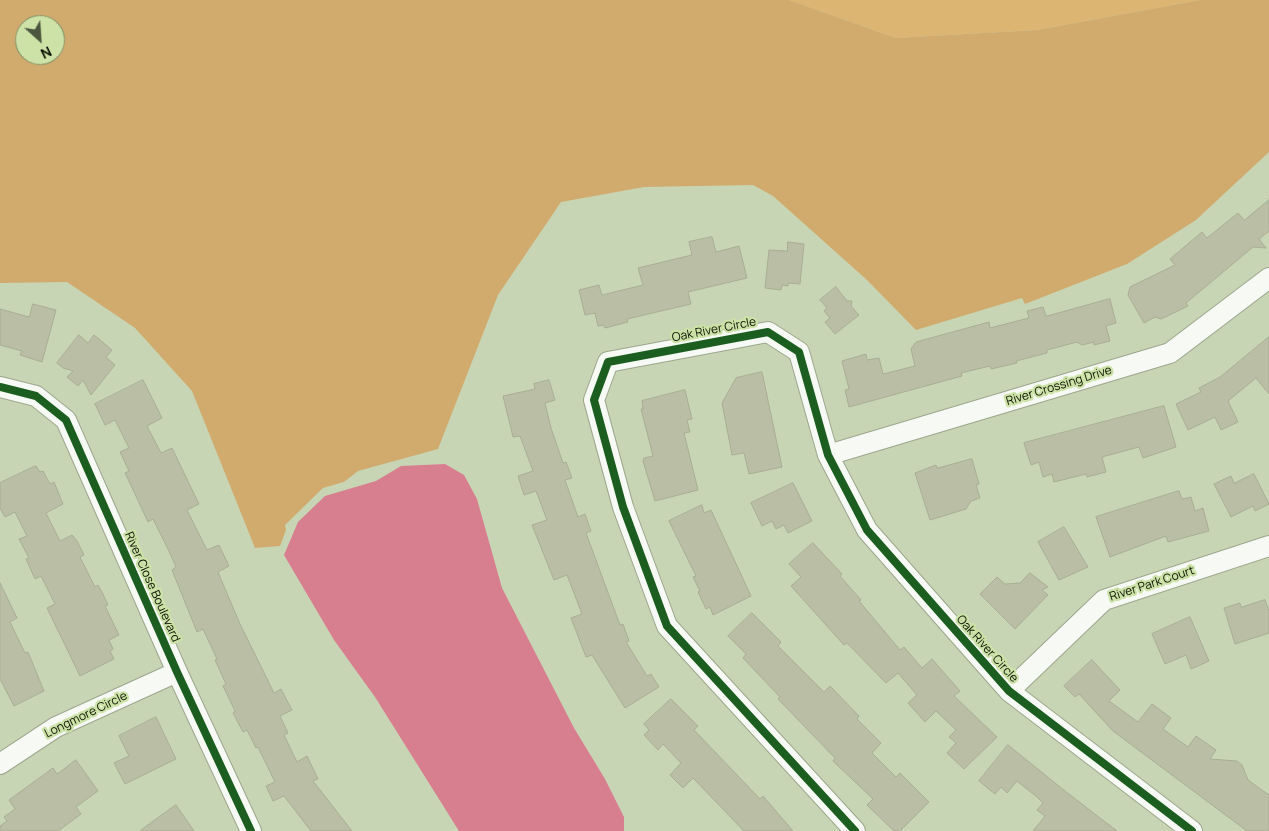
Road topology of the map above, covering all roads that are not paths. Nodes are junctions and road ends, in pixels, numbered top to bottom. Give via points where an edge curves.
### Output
1 (1269, 278) edge
2 (0, 387) edge
3 (828, 455) junction
4 (1269, 546) edge
5 (177, 672) junction
6 (1009, 692) junction
7 (0, 764) edge
8 (251, 831) edge
9 (855, 831) edge
10 (1192, 831) edge

1 - 3 street, River Crossing Drive via 1170,353
2 - 5 street, River Close Boulevard via 36,396 66,420
3 - 6 street, Oak River Circle via 867,530
3 - 9 street, Oak River Circle via 799,352 768,332 608,362 594,400 623,507 667,626
4 - 6 street, River Park Court via 1104,600
5 - 7 street, Longmore Circle via 56,727
5 - 8 street, River Close Boulevard
6 - 10 street, Oak River Circle

